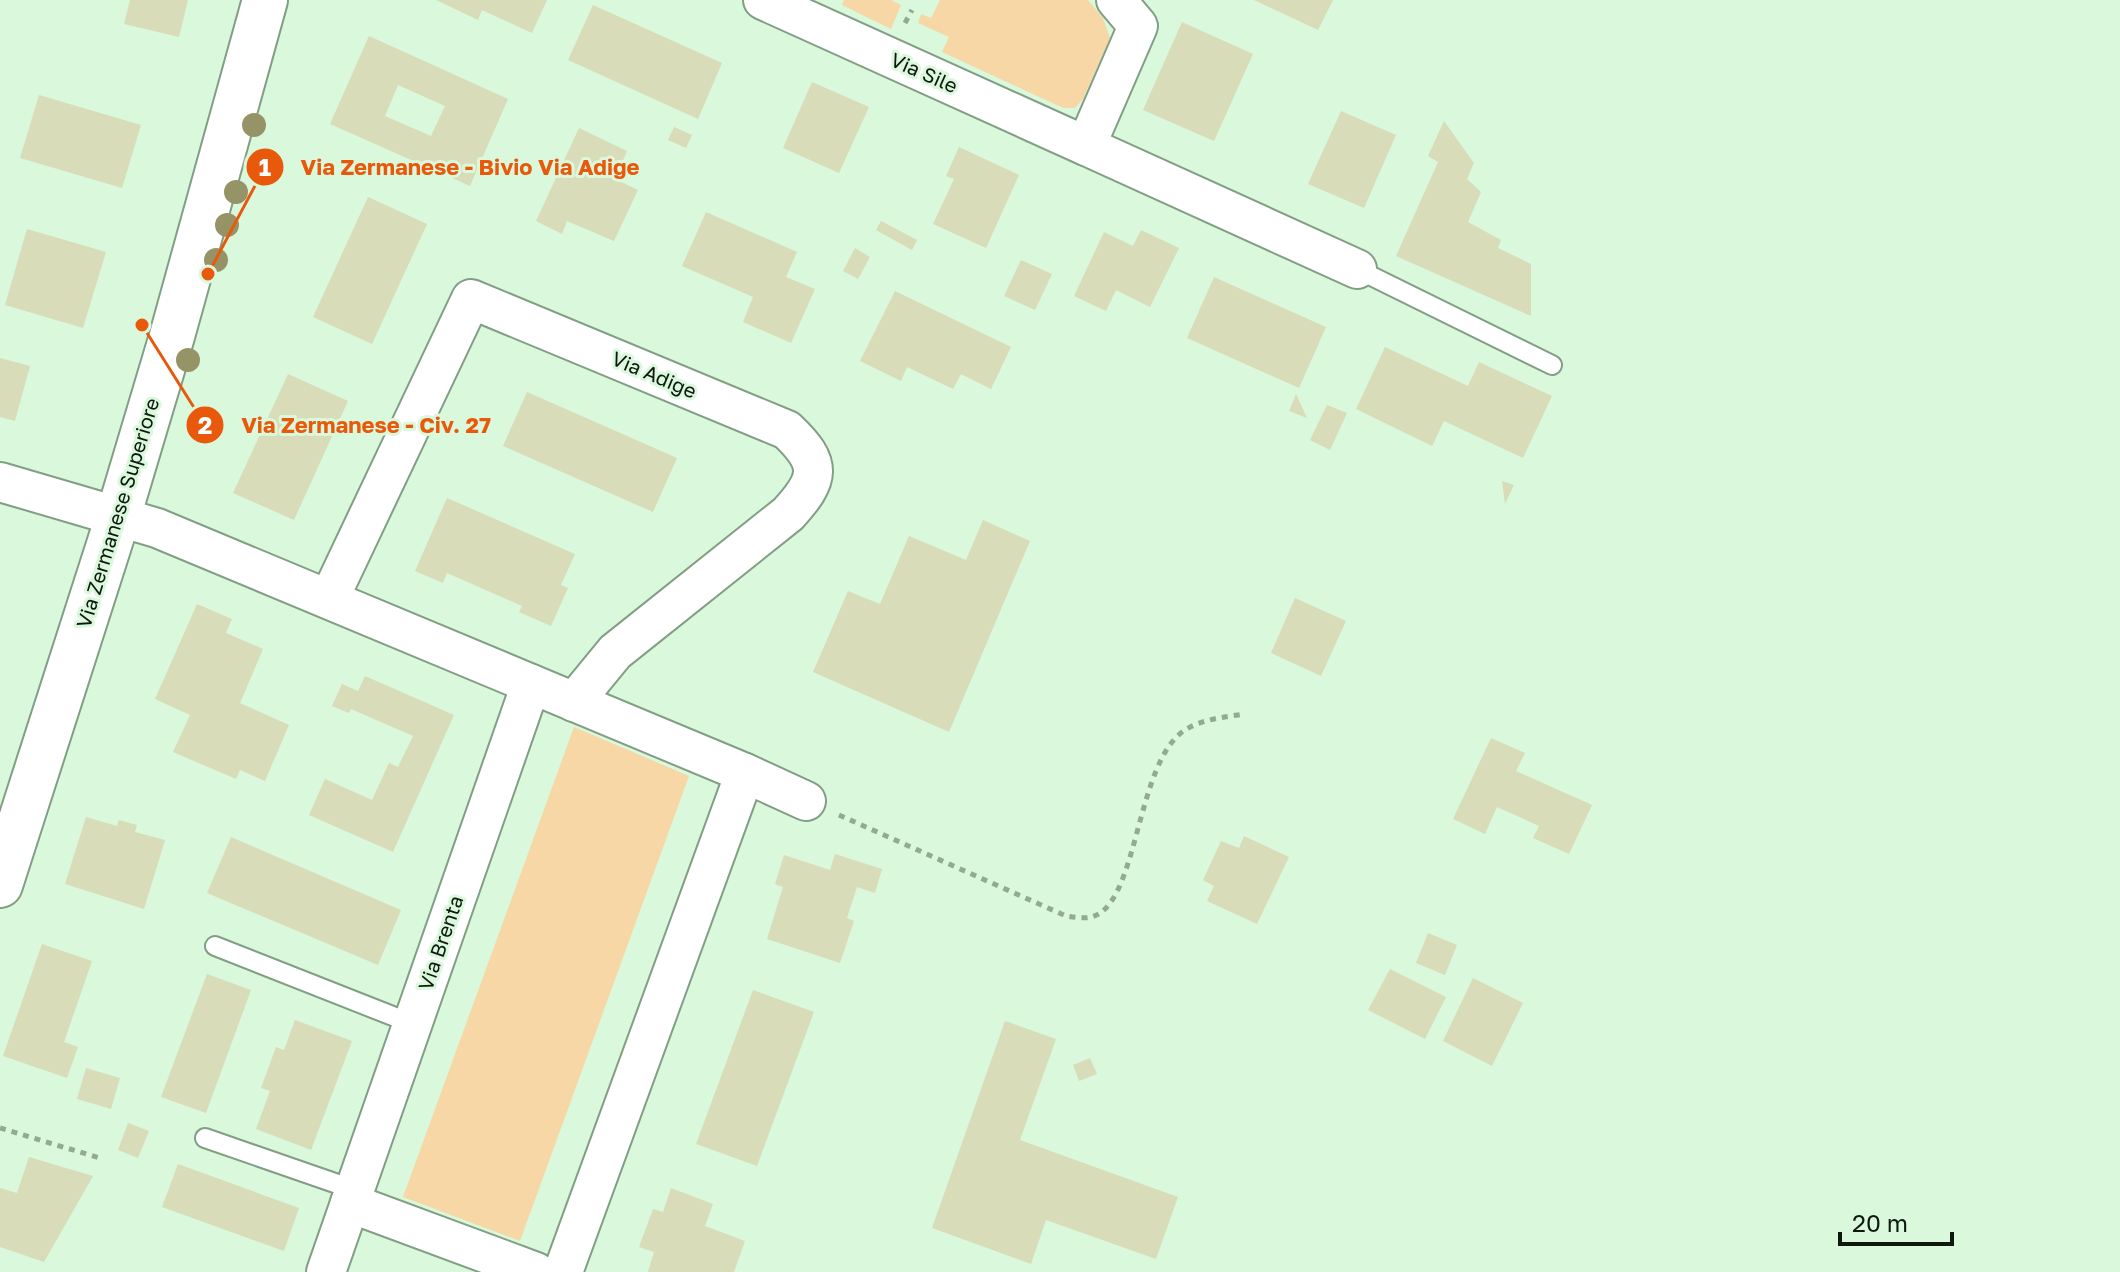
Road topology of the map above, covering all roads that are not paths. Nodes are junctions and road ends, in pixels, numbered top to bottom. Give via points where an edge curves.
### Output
1 (265, 0) edge
2 (763, 0) edge
3 (1116, 0) edge
4 (1086, 146) junction
5 (1357, 269) joint
6 (1552, 365) dead end
7 (0, 482) edge
8 (118, 517) junction
9 (329, 599) junction
10 (531, 684) junction
11 (574, 702) junction
12 (745, 773) junction
13 (806, 801) road end
14 (0, 885) edge
15 (215, 946) dead end
16 (413, 1024) junction
17 (205, 1138) dead end
18 (353, 1196) junction
19 (326, 1272) edge
20 (536, 1272) edge
21 (563, 1272) edge

1 - 8 street, Via Zermanese Superiore
2 - 4 street, Via Sile
3 - 4 street via 1138,26
4 - 5 street, Via Sile
5 - 6 lane
7 - 8 street
8 - 9 street
8 - 14 street, Via Zermanese Superiore
9 - 10 street
9 - 11 street, Via Adige via 471,299 787,430 808,450 814,471 806,494 615,652
10 - 11 street
10 - 16 street, Via Brenta
11 - 12 street
12 - 13 street
12 - 21 street
15 - 16 lane
16 - 18 street, Via Brenta
17 - 18 lane
18 - 19 street, Via Brenta
18 - 20 street

